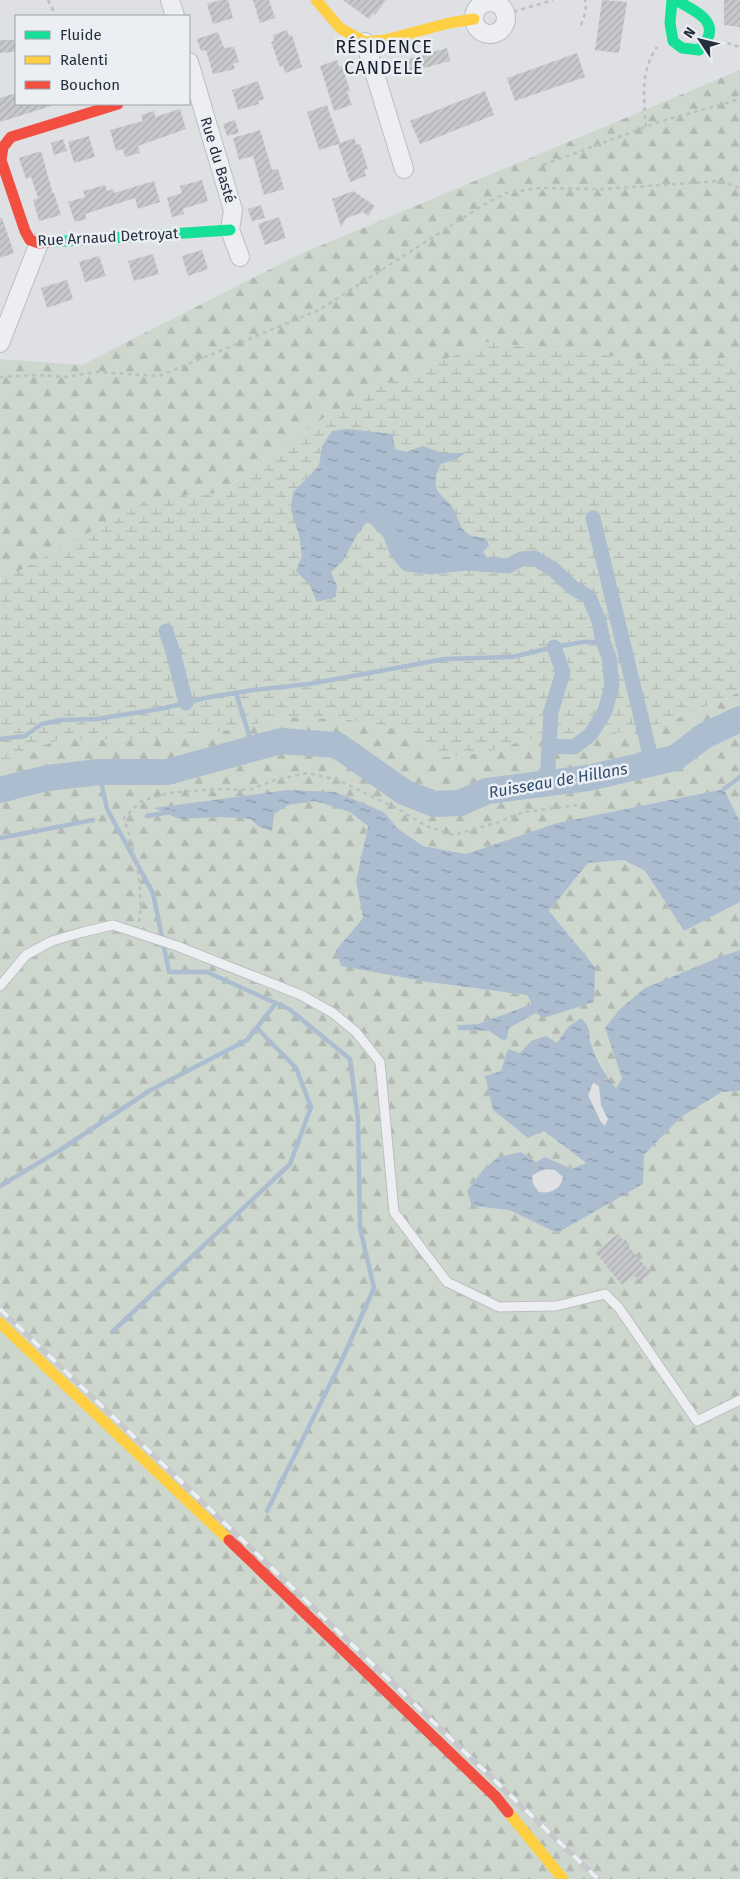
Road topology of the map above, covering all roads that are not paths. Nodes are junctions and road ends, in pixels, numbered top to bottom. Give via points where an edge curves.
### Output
1 (170, 0) edge
2 (316, 0) edge
3 (673, 0) edge
4 (506, 14) road end
5 (175, 15) edge
6 (474, 19) joint
7 (365, 42) junction
8 (191, 81) edge
9 (115, 105) edge
10 (404, 169) dead end
11 (230, 230) junction
12 (39, 243) junction
13 (240, 257) dead end
14 (0, 343) edge
15 (0, 986) edge
16 (0, 1324) edge
17 (740, 1400) edge
18 (563, 1879) edge

1 - 5 street
2 - 7 street via 340,28
3 - 3 street via 672,41 682,48 699,50 708,43 712,32 708,22
4 - 6 street via 506,23 496,33 490,34 479,29
6 - 7 street
7 - 10 street
8 - 11 street, Rue du Basté via 233,210
9 - 12 street, Rue Arnaud Detroyat via 11,137 5,142 1,160 30,240
11 - 12 street, Rue Arnaud Detroyat
11 - 13 street, Rue du Basté
12 - 14 street
15 - 17 lane via 26,955 52,942 113,925 177,946 301,996 333,1013 356,1032 380,1062 394,1212 446,1282 499,1307 556,1306 605,1294 619,1308 697,1420
16 - 18 street via 496,1796

